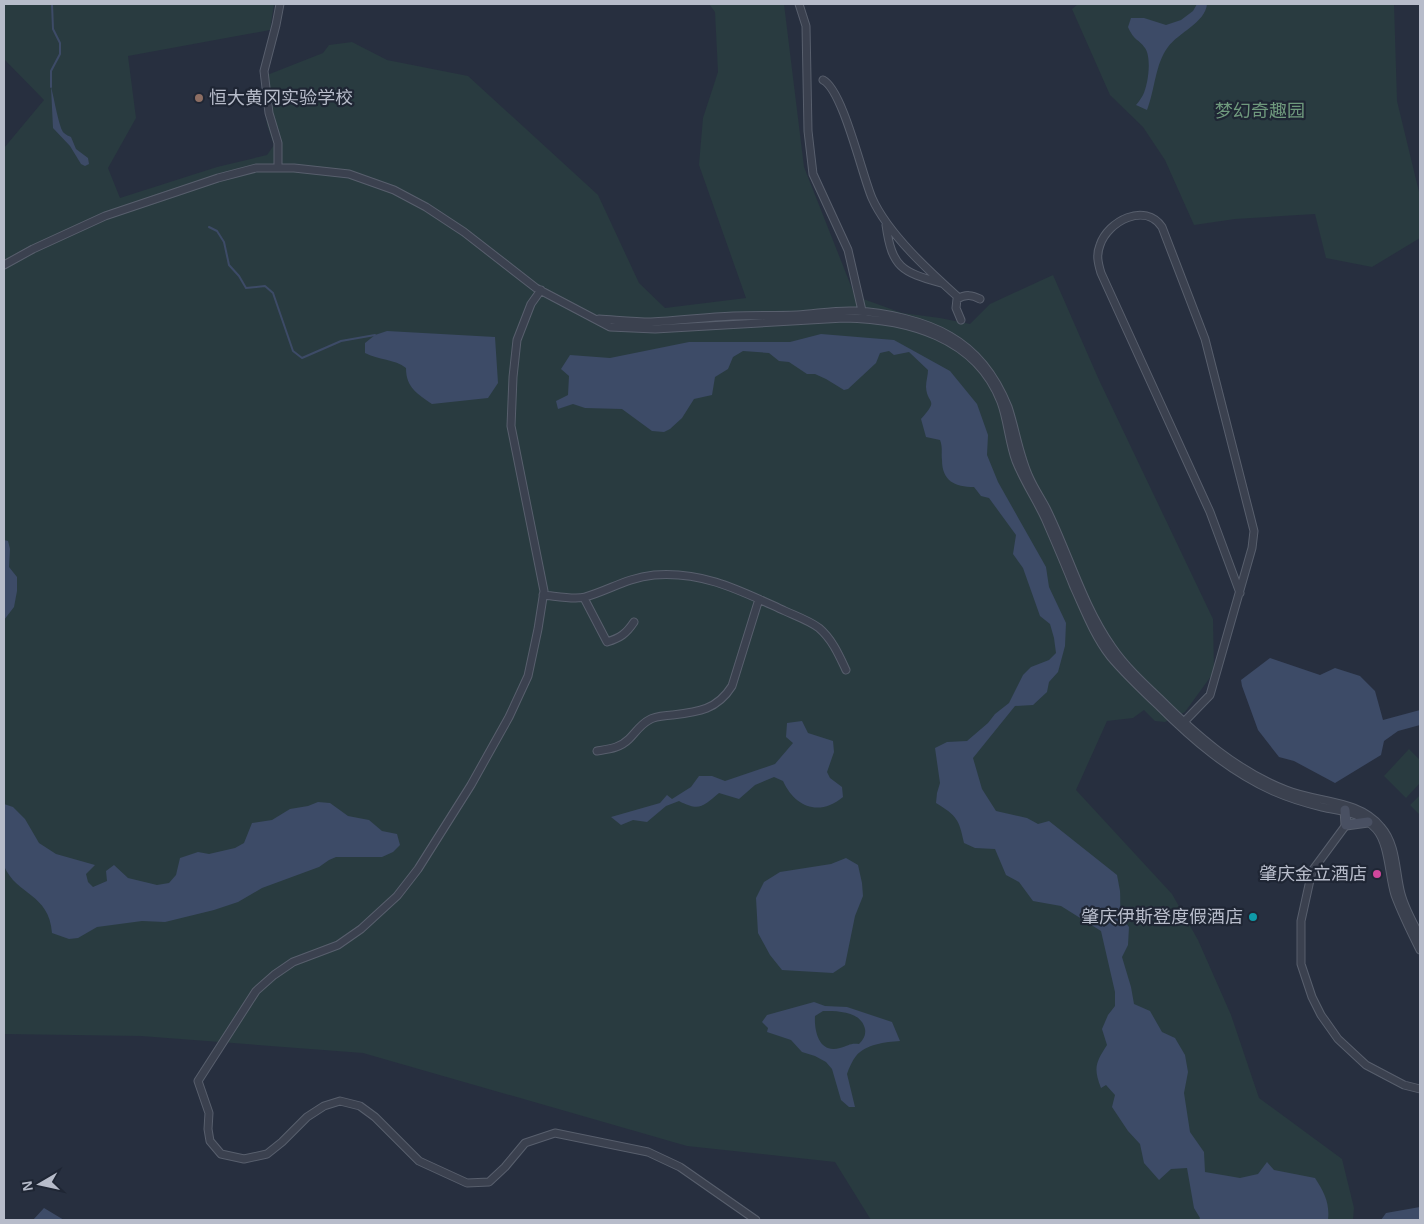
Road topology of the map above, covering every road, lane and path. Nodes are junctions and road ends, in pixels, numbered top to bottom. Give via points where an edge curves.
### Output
1 (280, 4) edge
2 (799, 4) edge
3 (823, 80) dead end
4 (278, 167) junction
5 (885, 222) junction
6 (4, 265) edge
7 (942, 283) junction
8 (541, 290) junction
9 (959, 298) junction
10 (980, 299) dead end
11 (863, 315) junction
12 (961, 320) dead end
13 (1240, 593) junction
14 (544, 595) junction
15 (584, 598) junction
16 (759, 599) junction
17 (634, 622) dead end
18 (846, 670) dead end
19 (1182, 724) junction
20 (597, 751) dead end
21 (1345, 810) junction
22 (1368, 822) junction
23 (1346, 825) junction
24 (1420, 936) edge
25 (1420, 950) edge
26 (1420, 1089) edge
27 (756, 1220) edge

1 - 4 street via 264,71 269,113 278,143
2 - 11 street via 806,26 812,174 848,250
3 - 5 street via 828,83 844,114 872,198
4 - 6 street via 256,168 218,178 105,216
4 - 8 street via 349,174 394,190 464,232
5 - 7 street
5 - 7 street via 895,259 904,270
7 - 9 street
8 - 11 street via 610,327 655,329
8 - 14 street via 531,304 517,340 512,426
9 - 10 street via 971,295
9 - 12 street via 956,308
11 - 19 street via 935,334 948,340 981,368 1000,401 1024,480 1043,514 1092,628 1110,656 1144,692
13 - 13 street via 1254,531 1205,340 1162,227 1157,219 1148,216 1129,217 1103,237 1098,264 1210,512
13 - 19 street via 1210,695
14 - 15 street
14 - 27 street via 528,676 509,718 418,869 397,896 361,929 338,945 292,962 256,992 198,1081 210,1113 210,1141 220,1154 244,1159 267,1154 307,1117 340,1101 360,1106 375,1117 419,1161 467,1183 489,1182 525,1143 555,1133 648,1152 680,1167
15 - 16 street via 641,577 682,575 732,586
15 - 17 street via 606,642 619,639
16 - 18 street via 819,628 832,642
16 - 20 street via 732,686 726,695 703,710 648,720 614,748
19 - 21 street via 1192,739 1256,783 1302,802
19 - 24 street via 1227,758 1270,784 1308,798 1348,806 1372,817 1384,830 1391,845 1401,895
21 - 22 street
21 - 23 street
22 - 23 street
22 - 25 street via 1382,839 1394,893
23 - 26 street via 1312,871 1301,921 1302,964 1312,998 1338,1039 1366,1065 1404,1085

